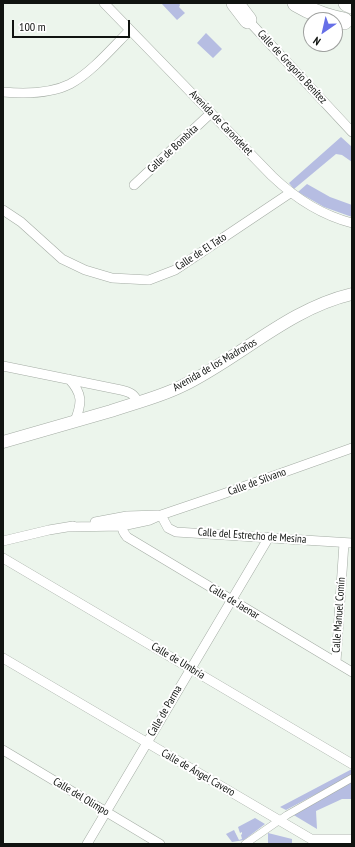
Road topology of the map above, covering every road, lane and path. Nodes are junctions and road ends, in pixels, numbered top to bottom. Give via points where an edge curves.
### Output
1 (104, 3) edge
2 (230, 3) edge
3 (235, 3) edge
4 (296, 3) edge
5 (309, 3) edge
6 (347, 3) edge
7 (352, 5) edge
8 (248, 20) junction
9 (348, 22) edge
10 (130, 30) junction
11 (3, 92) edge
12 (211, 113) junction
13 (352, 132) edge
14 (134, 185) dead end
15 (290, 193) junction
16 (3, 210) edge
17 (352, 223) edge
18 (352, 294) edge
19 (3, 366) edge
20 (69, 379) junction
21 (138, 402) junction
22 (75, 421) junction
23 (3, 442) edge
24 (352, 448) edge
25 (161, 515) junction
26 (127, 516) junction
27 (122, 526) junction
28 (68, 527) junction
29 (269, 537) junction
30 (3, 541) edge
31 (348, 543) edge
32 (3, 558) edge
33 (231, 600) junction
34 (3, 658) edge
35 (336, 662) junction
36 (191, 668) junction
37 (352, 672) edge
38 (147, 743) junction
39 (3, 750) edge
40 (352, 764) edge
41 (352, 778) edge
42 (106, 812) junction
43 (279, 820) junction
44 (352, 839) edge
45 (87, 844) edge
46 (160, 844) edge
47 (244, 844) edge

1 - 10 street, Avenida de Carondelet
2 - 8 street, Calle de Gregorio Benítez
3 - 8 highway
4 - 9 highway via 324,16
5 - 9 highway
6 - 7 highway
8 - 13 street, Calle de Gregorio Benítez
10 - 11 street via 96,64 70,84 49,91
10 - 12 street, Avenida de Carondelet
12 - 14 street, Calle de Bombita
12 - 15 street, Avenida de Carondelet
15 - 16 street, Calle de El Tato via 175,270 149,280 112,278 85,270 62,259 21,222
15 - 17 street, Avenida de Carondelet via 327,214
18 - 21 street, Avenida de los Madroños via 315,306 198,378 168,393
19 - 20 street
20 - 21 street via 130,393
20 - 22 street via 80,399
21 - 22 street, Avenida de los Madroños
22 - 23 street, Avenida de los Madroños
24 - 25 street, Calle de Silvano
25 - 26 street, Calle de Silvano
25 - 27 street, Calle de Silvano
25 - 29 street, Calle del Estrecho de Mesina via 168,528 176,532
26 - 27 street
26 - 28 street, Calle de Silvano
27 - 28 street, Calle de Silvano
27 - 33 street, Calle de Jaenar via 127,536
28 - 30 street, Calle de Silvano
29 - 31 street, Calle del Estrecho de Mesina
29 - 33 street, Calle de Parma
31 - 35 street, Calle Manuel Comín
32 - 36 street, Calle de Umbría
33 - 35 street, Calle de Jaenar
33 - 36 street, Calle de Parma
34 - 38 street, Calle de Ángel Cavero
35 - 37 street, Calle de Jaenar
36 - 38 street, Calle de Parma
36 - 40 street, Calle de Umbría
38 - 42 street, Calle de Parma
38 - 43 street, Calle de Ángel Cavero
39 - 42 street, Calle del Olimpo
41 - 43 street
42 - 45 street, Calle de Parma
42 - 46 street, Calle del Olimpo
43 - 44 street, Calle de Ángel Cavero via 311,839
43 - 47 street

